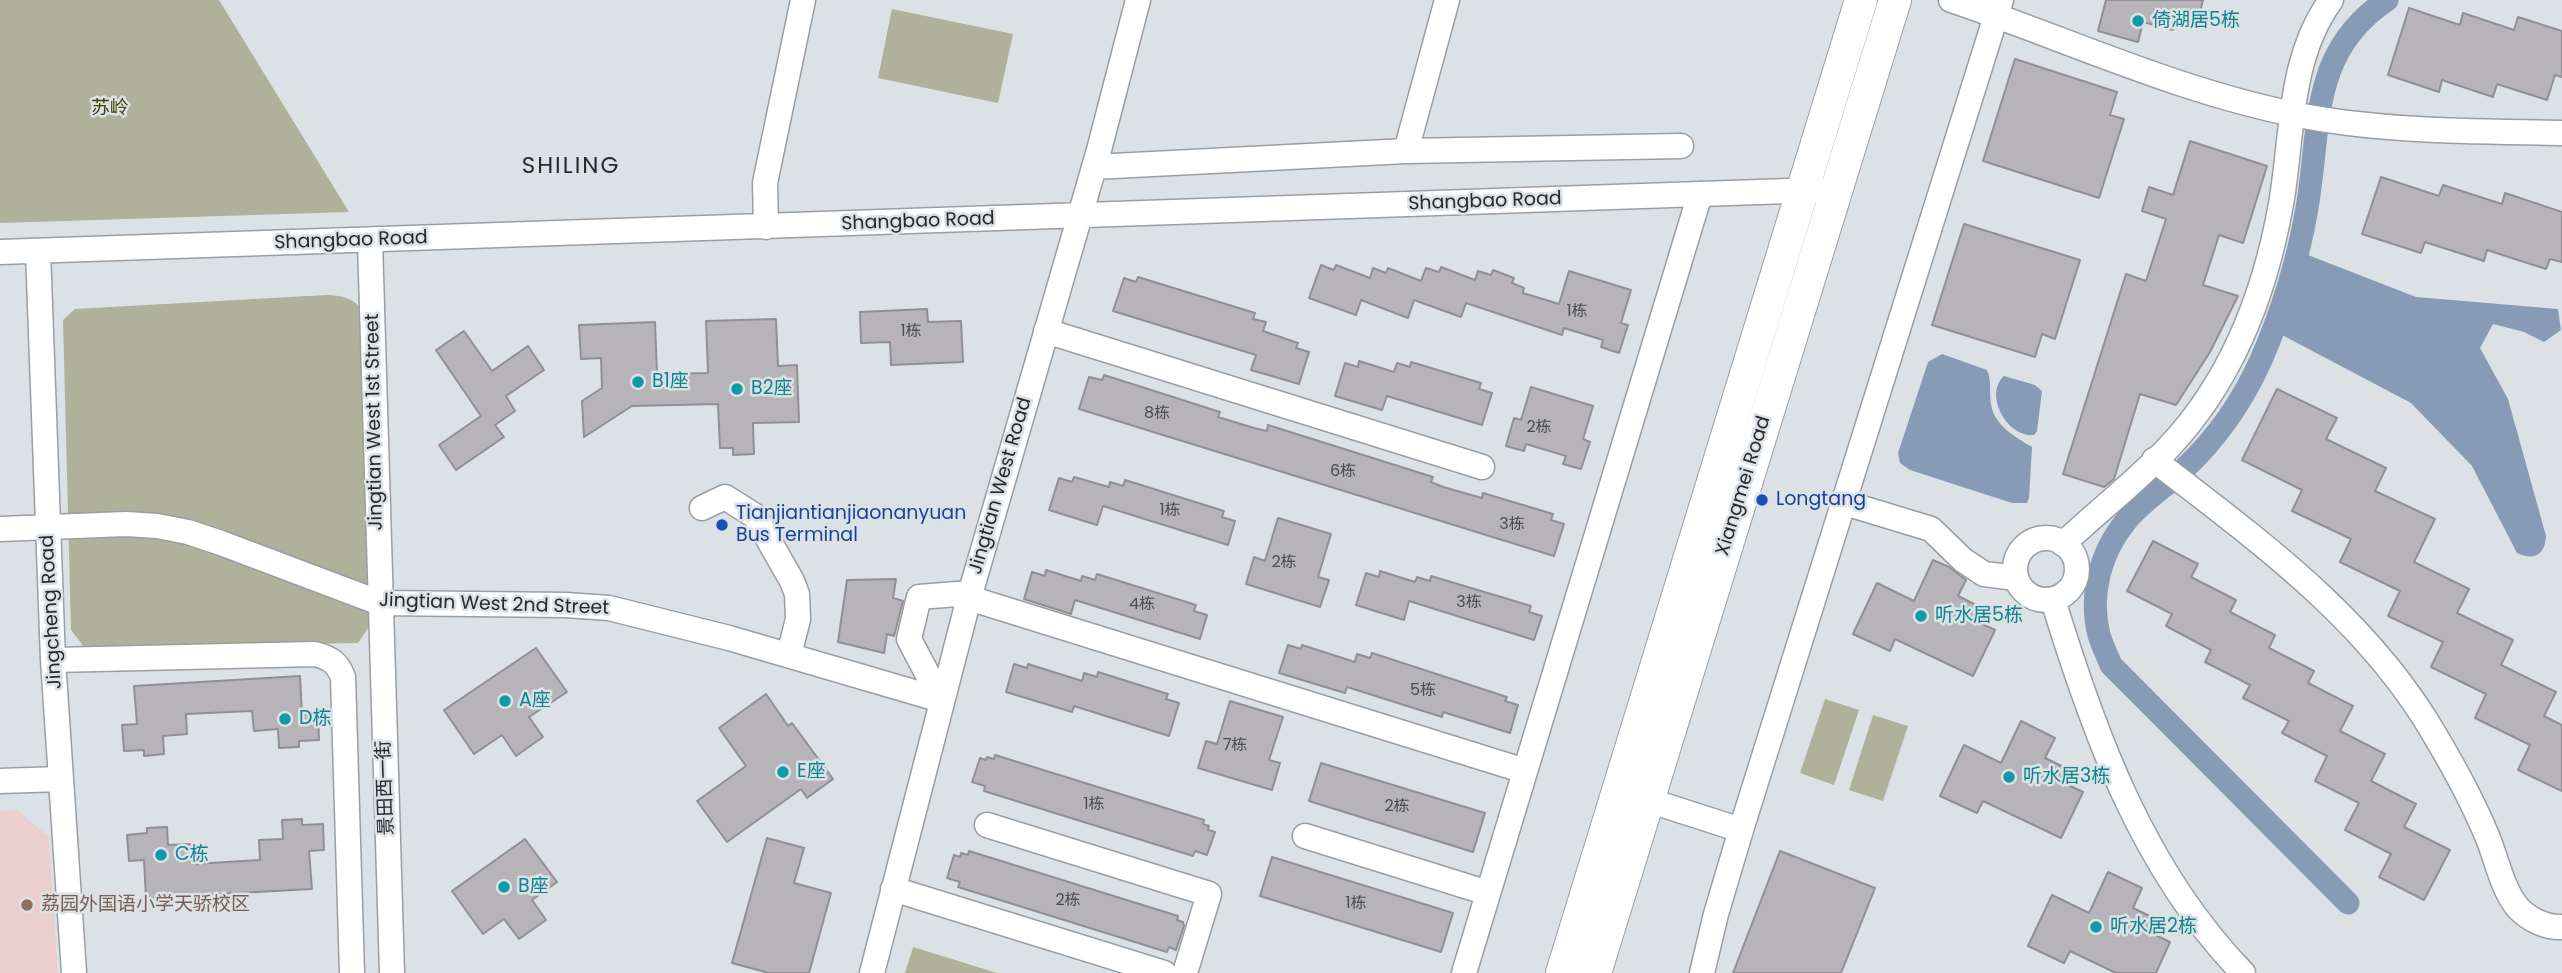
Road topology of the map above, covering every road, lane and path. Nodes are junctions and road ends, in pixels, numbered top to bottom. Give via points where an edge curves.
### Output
1 (803, 0) edge
2 (1138, 0) edge
3 (1447, 0) edge
4 (1861, 0) edge
5 (1895, 0) edge
6 (1951, 0) edge
7 (2331, 0) edge
8 (1998, 8) edge
9 (2292, 114) junction
10 (2562, 133) edge
11 (1681, 146) dead end
12 (1406, 151) junction
13 (1094, 167) junction
14 (1836, 189) junction
15 (1802, 190) junction
16 (1700, 194) junction
17 (1079, 217) junction
18 (766, 227) junction
19 (370, 241) junction
20 (38, 251) junction
21 (0, 252) edge
22 (1046, 331) junction
23 (2154, 460) junction
24 (1482, 467) dead end
25 (1842, 502) junction
26 (702, 508) dead end
27 (48, 527) junction
28 (0, 528) edge
29 (2063, 544) junction
30 (2016, 578) junction
31 (970, 595) junction
32 (2053, 600) junction
33 (380, 603) junction
34 (789, 654) junction
35 (53, 660) junction
36 (941, 700) junction
37 (1525, 771) junction
38 (61, 779) junction
39 (0, 781) edge
40 (1619, 790) junction
41 (1648, 800) junction
42 (987, 825) dead end
43 (1741, 830) junction
44 (1306, 836) dead end
45 (893, 888) junction
46 (1488, 893) junction
47 (2562, 927) edge
48 (74, 973) edge
49 (352, 973) edge
50 (392, 973) edge
51 (872, 973) edge
52 (1164, 973) edge
53 (1185, 973) edge
54 (1464, 973) edge
55 (1562, 973) edge
56 (1595, 973) edge
57 (1702, 973) edge
58 (2243, 973) edge

1 - 18 street via 765,183
2 - 13 street, Jingtian West Road
3 - 12 street
4 - 15 main road, Xiangmei Road
5 - 14 main road, Xiangmei Road
6 - 8 street
7 - 9 street via 2310,39
8 - 9 street via 2208,93
8 - 25 street
9 - 10 street via 2415,129
9 - 23 street via 2272,245 2249,320 2223,377 2197,414
11 - 12 street
12 - 13 street
13 - 17 street, Jingtian West Road
14 - 15 street, Shangbao Road
14 - 41 main road, Xiangmei Road
15 - 16 street, Shangbao Road
15 - 40 main road, Xiangmei Road
16 - 17 street, Shangbao Road
16 - 37 street
17 - 18 street, Shangbao Road
17 - 22 street, Jingtian West Road
18 - 19 street, Shangbao Road
19 - 20 street, Shangbao Road
19 - 33 street, Jingtian West 1st Street
20 - 21 street, Shangbao Road
20 - 27 street, Jingcheng Road
22 - 24 street
22 - 31 street, Jingtian West Road
23 - 29 street
23 - 47 street via 2282,559 2365,640 2434,733 2519,909 2536,922
25 - 30 street via 1931,529 1984,574
25 - 43 street
26 - 34 street via 725,496 755,516 797,594 798,619
27 - 28 street, Jingtian West 2nd Street
27 - 33 street, Jingtian West 2nd Street via 126,524 188,532
27 - 35 street, Jingcheng Road
29 - 30 street via 2045,539 2029,544 2017,560
29 - 32 street via 2076,561 2076,578 2063,596
30 - 32 street via 2033,597
31 - 36 street, Jingtian West Road
31 - 36 street via 919,597 909,639
31 - 37 street
32 - 58 street via 2092,718 2142,832 2186,905
33 - 34 street, Jingtian West 2nd Street via 609,608
33 - 50 street, 景田西一街
34 - 36 street, Jingtian West 2nd Street
35 - 38 street, Jingcheng Road
35 - 49 street via 315,654 338,665 343,677
36 - 45 street, Jingtian West Road
37 - 46 street
38 - 39 street
38 - 48 street, Jingcheng Road
40 - 41 street
40 - 55 main road, Xiangmei Road
41 - 43 street
41 - 56 main road, Xiangmei Road
42 - 53 street via 1209,894
43 - 57 street
44 - 46 street
45 - 51 street, Jingtian West Road
45 - 52 street
46 - 54 street

